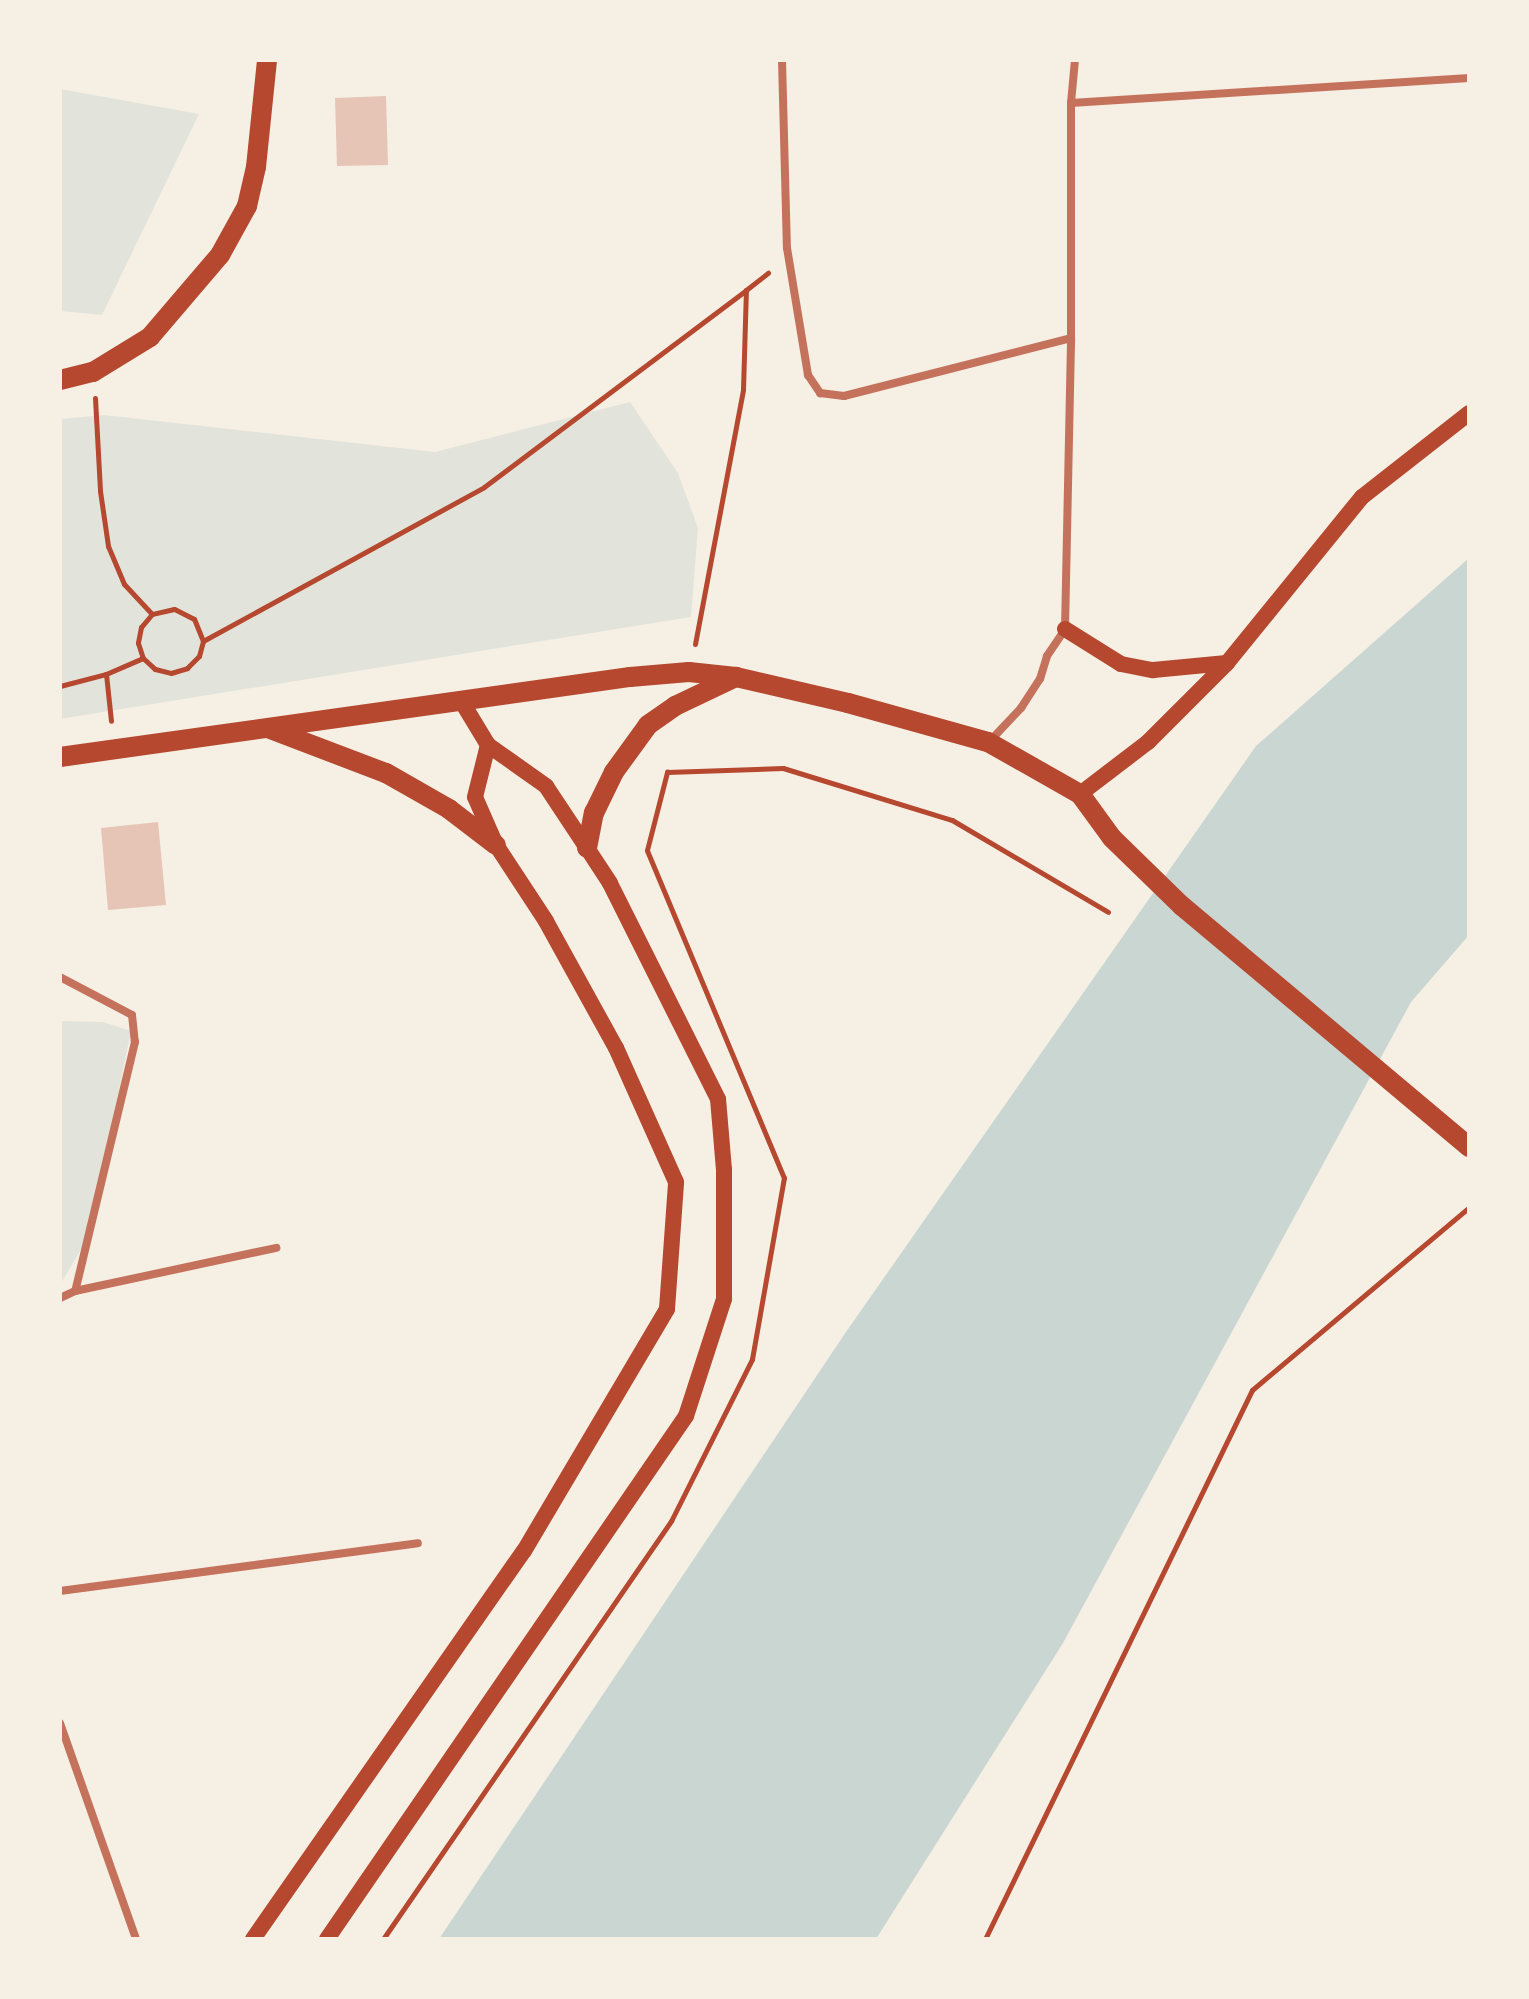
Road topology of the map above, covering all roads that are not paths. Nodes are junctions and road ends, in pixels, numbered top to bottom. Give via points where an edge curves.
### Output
1 (267, 60) edge
2 (782, 60) edge
3 (1075, 60) edge
4 (1469, 78) edge
5 (1071, 103) junction
6 (1071, 338) junction
7 (60, 380) edge
8 (1469, 413) edge
9 (1065, 629) junction
10 (1227, 663) junction
11 (736, 677) junction
12 (462, 702) junction
13 (266, 728) junction
14 (988, 742) junction
15 (488, 745) junction
16 (60, 757) edge
17 (1080, 794) junction
18 (496, 845) junction
19 (587, 848) junction
20 (60, 977) edge
21 (1469, 1147) edge
22 (276, 1248) dead end
23 (75, 1291) junction
24 (60, 1298) edge
25 (418, 1543) dead end
26 (60, 1591) edge
27 (60, 1723) edge
28 (136, 1939) edge
29 (253, 1939) edge
30 (327, 1939) edge

1 - 7 main road via 247,206 220,255 150,337 93,372
2 - 6 street via 789,258 808,375 820,393 844,396
3 - 5 street
4 - 5 street
5 - 6 street
6 - 9 street
8 - 10 main road via 1362,497
9 - 10 main road via 1121,664 1153,670
9 - 14 street via 1021,708
10 - 17 main road via 1148,742
11 - 12 main road via 689,672 630,677
11 - 14 main road
11 - 19 main road via 648,725 614,772 594,813
12 - 13 main road
12 - 15 main road
13 - 16 main road
13 - 18 main road via 386,773 449,809
14 - 17 main road
15 - 18 main road via 475,797
15 - 19 main road via 546,786
17 - 21 main road via 1112,838 1182,906
18 - 29 main road via 546,921 616,1048 676,1182 667,1309 524,1551
19 - 30 main road via 610,883 718,1099 724,1299 686,1416
20 - 23 street via 132,1015 135,1042
22 - 23 street
23 - 24 street
25 - 26 street
27 - 28 street

